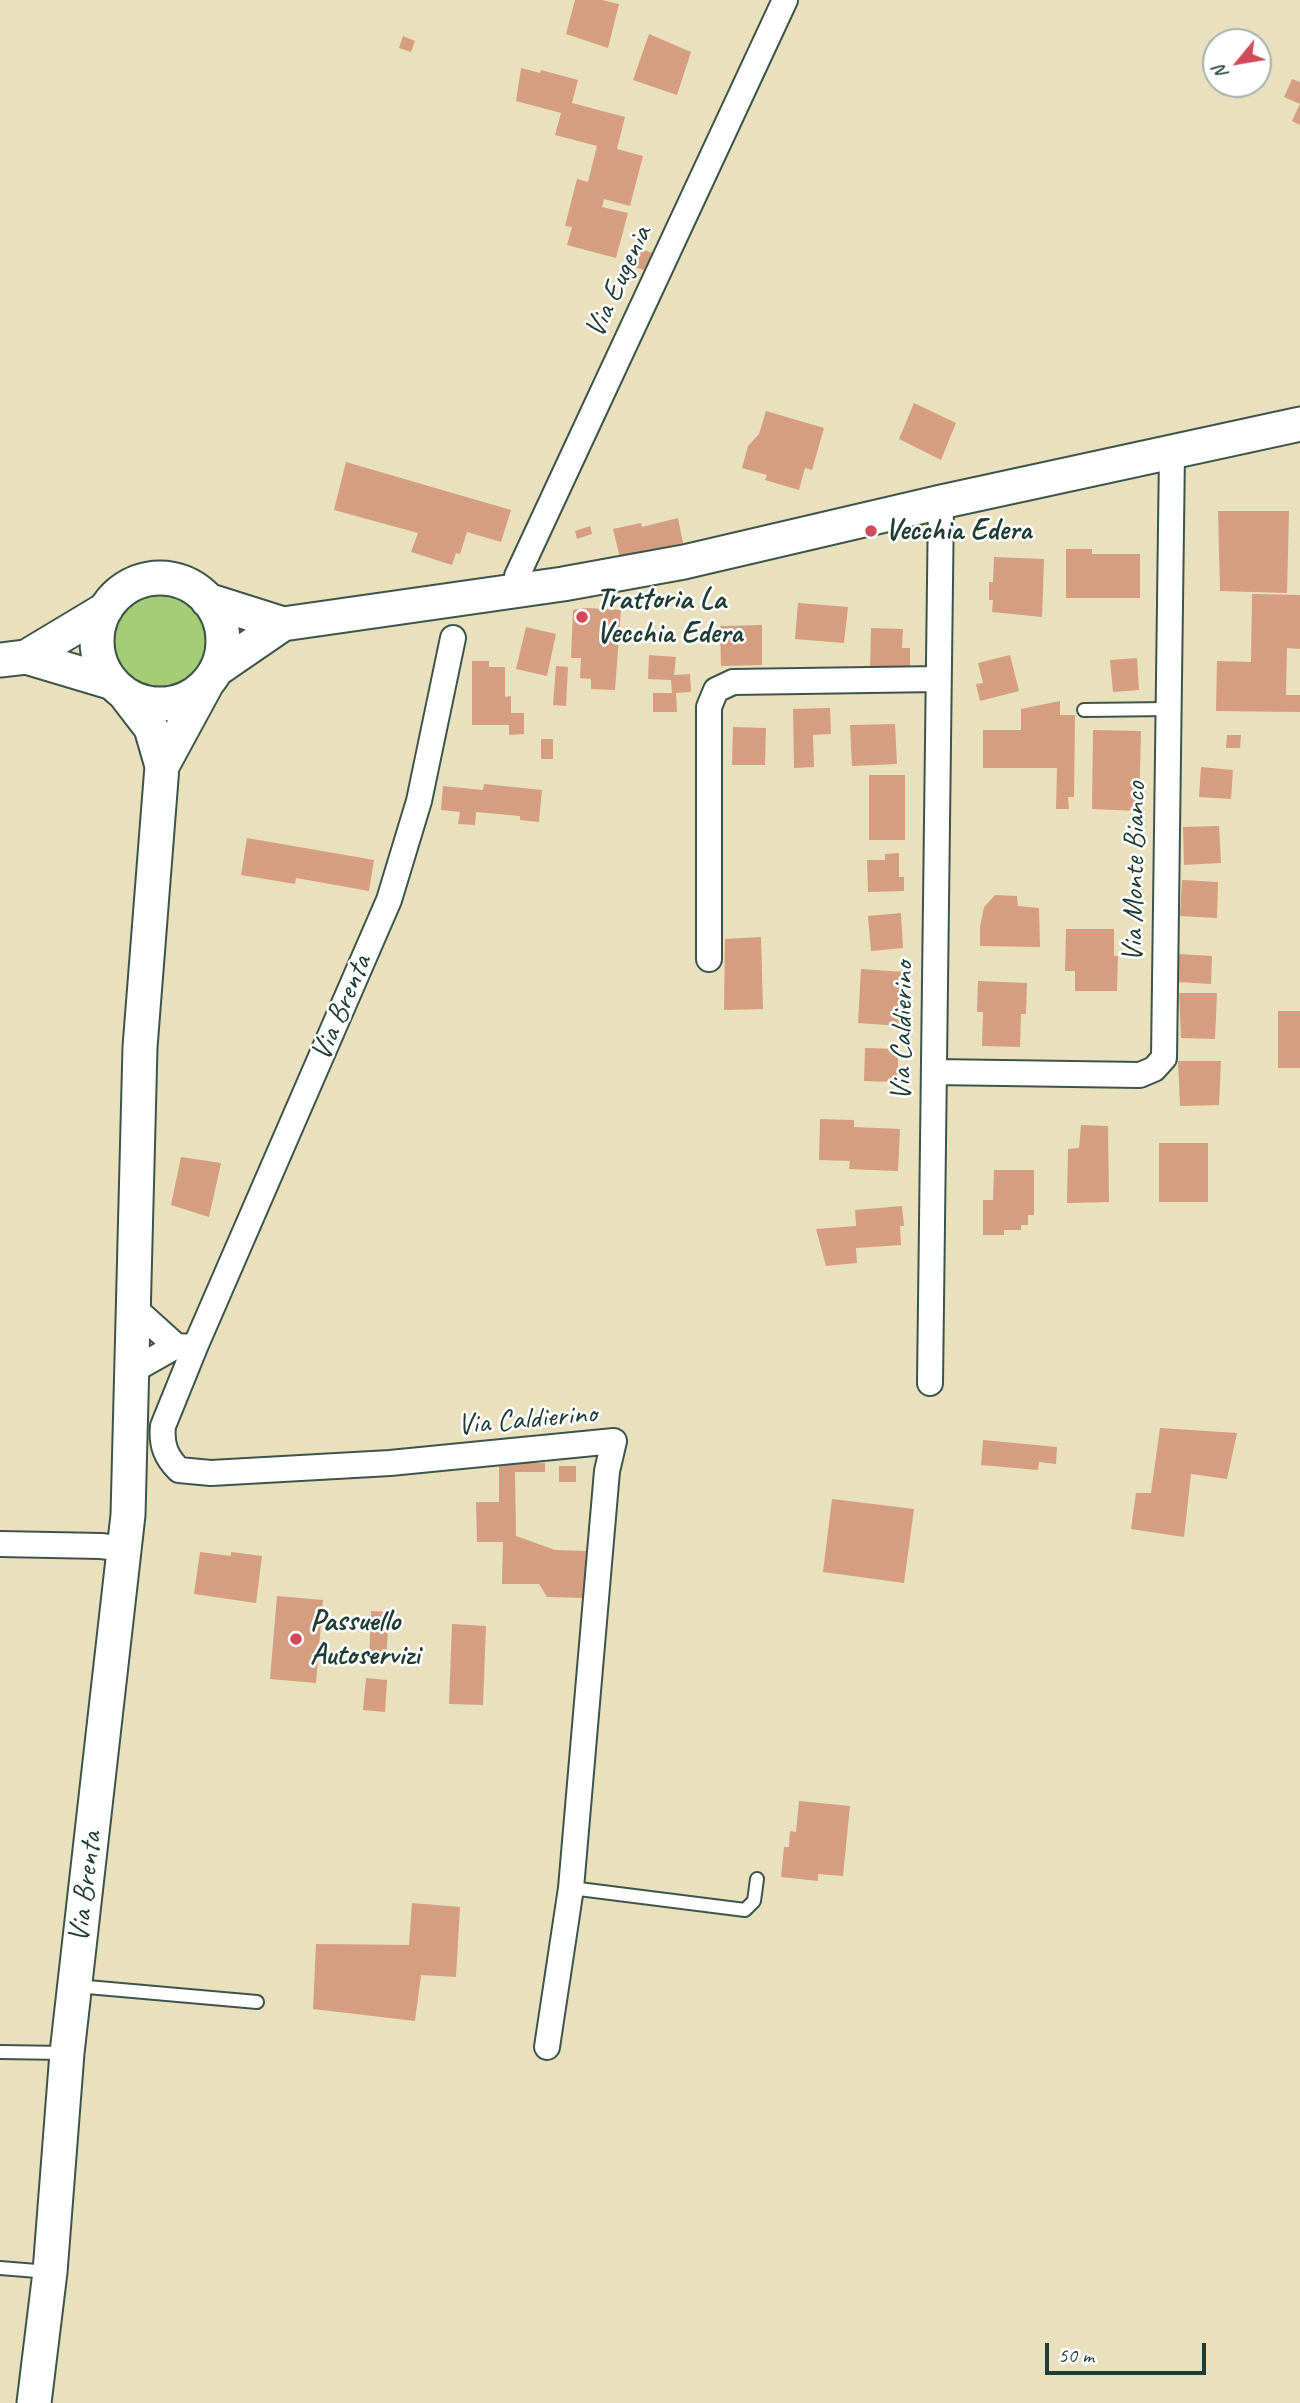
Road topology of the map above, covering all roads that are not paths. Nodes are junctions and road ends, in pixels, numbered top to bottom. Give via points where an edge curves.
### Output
1 (785, 0) edge
2 (1300, 424) edge
3 (1172, 452) junction
4 (940, 502) junction
5 (516, 592) junction
6 (207, 600) junction
7 (106, 609) junction
8 (283, 624) junction
9 (453, 638) dead end
10 (13, 658) edge
11 (211, 677) junction
12 (939, 679) junction
13 (119, 688) junction
14 (1169, 709) junction
15 (1084, 710) dead end
16 (162, 766) junction
17 (709, 959) dead end
18 (934, 1072) junction
19 (134, 1308) junction
20 (185, 1346) junction
21 (132, 1371) junction
22 (930, 1383) dead end
23 (0, 1544) edge
24 (125, 1549) junction
25 (757, 1879) dead end
26 (571, 1888) junction
27 (74, 1986) junction
28 (257, 2002) dead end
29 (547, 2047) dead end
30 (0, 2052) edge
31 (67, 2053) junction
32 (0, 2269) edge
33 (50, 2272) junction
34 (34, 2403) edge

1 - 5 street, Via Eugenia via 517,576
2 - 3 street
3 - 4 street
3 - 14 street, Via Monte Bianco
4 - 5 street via 684,562
4 - 12 street, Via Caldierino
5 - 8 street
6 - 7 street via 174,579 154,578 135,583
6 - 8 street
6 - 11 street via 218,615 223,634 222,652
7 - 10 street
7 - 13 street via 98,628 97,648 102,667
8 - 11 street
9 - 20 street, Via Brenta via 419,801 389,900
10 - 13 street
11 - 13 street via 192,696 166,704 140,701
11 - 16 street, Via Brenta
12 - 17 street via 733,682 716,690 709,708
12 - 18 street, Via Caldierino
13 - 16 street, Via Brenta via 151,728
14 - 15 lane
14 - 18 street, Via Monte Bianco via 1164,1058 1154,1069 1140,1074
16 - 19 street, Via Brenta via 140,1047
18 - 22 street, Via Caldierino
19 - 20 street
19 - 21 street, Via Brenta
20 - 21 street
20 - 26 street, Via Caldierino via 162,1439 179,1470 211,1473 390,1463 614,1441 607,1471
21 - 24 street, Via Brenta
23 - 24 street
24 - 27 street, Via Brenta
25 - 26 lane via 754,1901 746,1910
26 - 29 street, Via Caldierino
27 - 28 lane
27 - 31 street, Via Brenta
30 - 31 lane
31 - 33 street, Via Brenta
32 - 33 lane
33 - 34 street, Via Brenta

